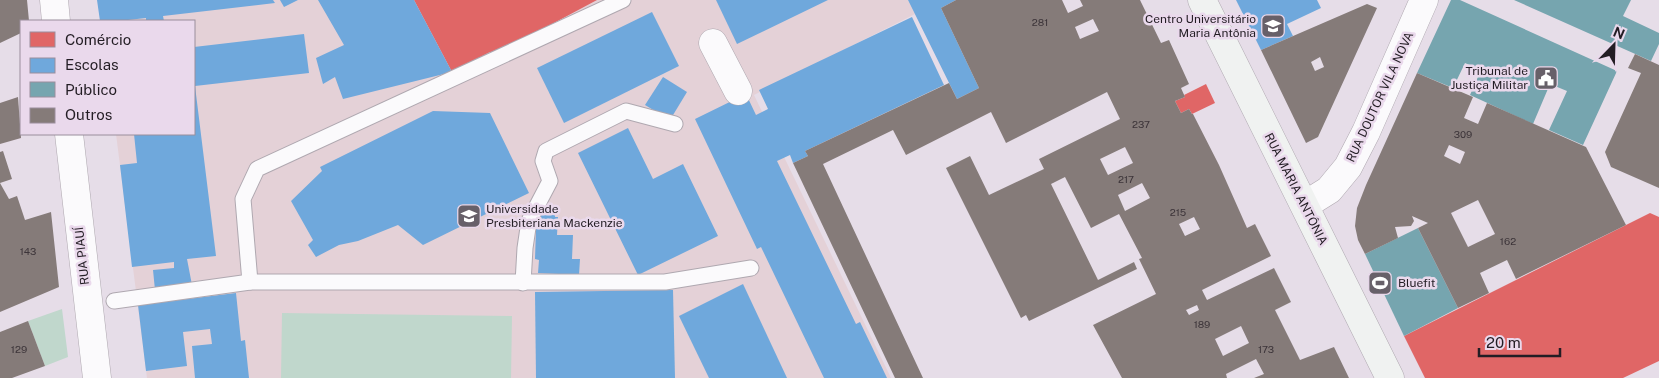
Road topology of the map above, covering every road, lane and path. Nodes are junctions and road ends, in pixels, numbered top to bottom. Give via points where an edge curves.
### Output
1 (54, 0) edge
2 (624, 0) edge
3 (1202, 0) edge
4 (1424, 0) edge
5 (56, 20) edge
6 (713, 43) dead end
7 (738, 91) dead end
8 (675, 124) dead end
9 (69, 135) edge
10 (1304, 205) junction
11 (751, 268) dead end
12 (250, 282) junction
13 (523, 283) junction
14 (114, 301) dead end
15 (97, 378) edge
16 (1390, 378) edge

1 - 5 street
2 - 12 lane via 257,169 243,199
3 - 10 street, RUA MARIA ANTÔNIA
4 - 10 street, RUA DOUTOR VILA NOVA via 1348,167 1329,190
6 - 7 street
8 - 13 lane via 626,111 546,151 543,161 550,181 530,221
9 - 15 street, RUA PIAUÍ
10 - 16 street, RUA MARIA ANTÔNIA
11 - 13 lane via 665,282
12 - 13 lane
12 - 14 lane

